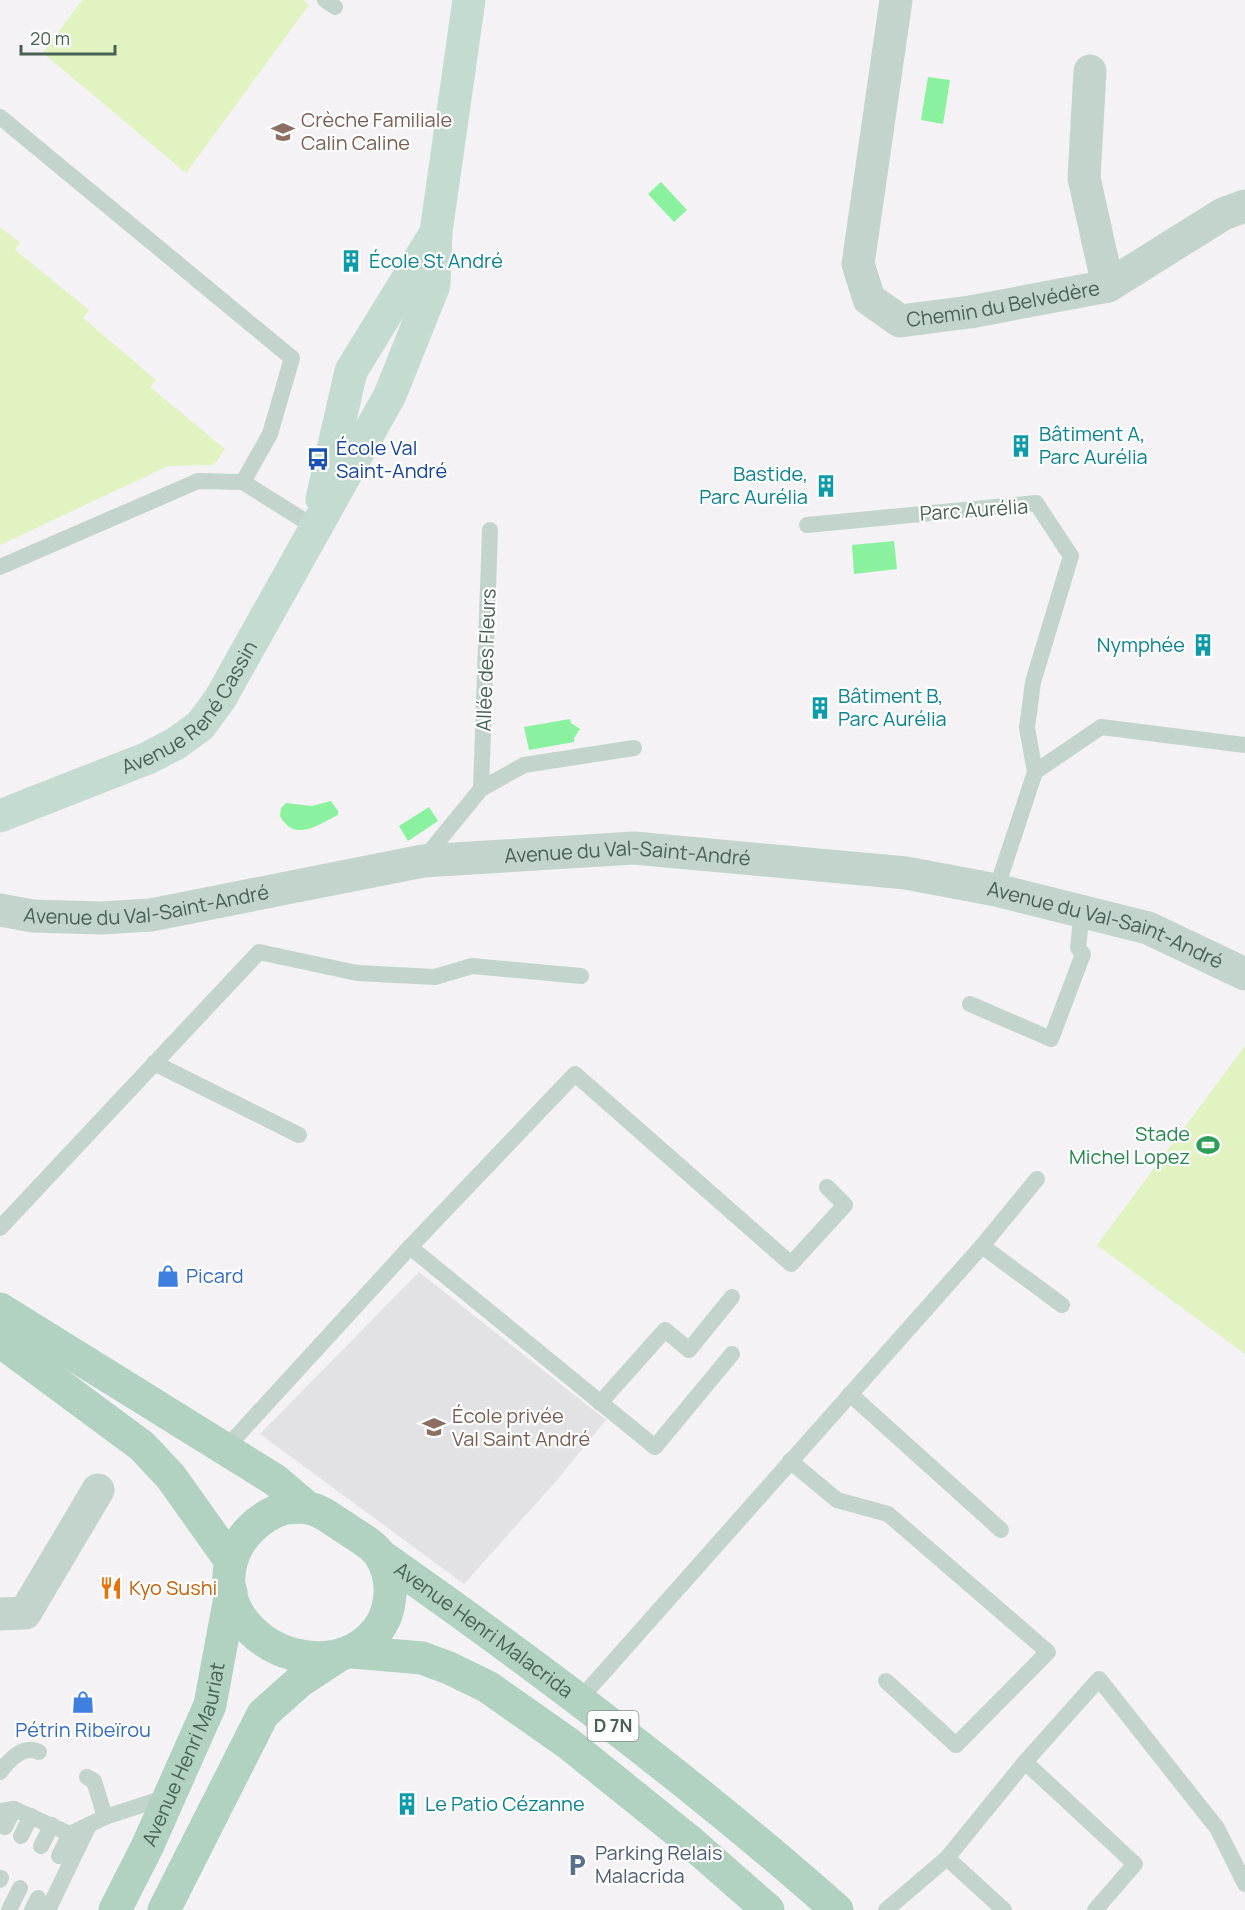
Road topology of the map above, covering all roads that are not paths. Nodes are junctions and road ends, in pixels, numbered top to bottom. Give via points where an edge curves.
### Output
1 (469, 0) edge
2 (896, 0) edge
3 (1090, 71) dead end
4 (0, 117) edge
5 (1245, 206) edge
6 (436, 232) junction
7 (1108, 286) junction
8 (243, 482) junction
9 (807, 525) dead end
10 (316, 528) junction
11 (490, 530) dead end
12 (0, 567) edge
13 (1245, 745) edge
14 (634, 748) dead end
15 (1035, 772) junction
16 (481, 789) junction
17 (0, 816) edge
18 (423, 861) junction
19 (996, 890) junction
20 (0, 910) edge
21 (1082, 910) junction
22 (1245, 974) edge
23 (581, 976) dead end
24 (970, 1004) dead end
25 (154, 1063) junction
26 (299, 1135) dead end
27 (1037, 1179) dead end
28 (827, 1187) dead end
29 (0, 1228) edge
30 (982, 1246) junction
31 (410, 1247) junction
32 (732, 1297) dead end
33 (1062, 1305) dead end
34 (0, 1309) edge
35 (0, 1341) edge
36 (732, 1354) dead end
37 (850, 1394) junction
38 (600, 1403) junction
39 (225, 1449) junction
40 (790, 1461) junction
41 (98, 1490) dead end
42 (308, 1508) junction
43 (1001, 1530) dead end
44 (380, 1555) junction
45 (230, 1560) junction
46 (231, 1592) junction
47 (0, 1614) edge
48 (344, 1655) junction
49 (886, 1682) dead end
50 (580, 1699) junction
51 (39, 1752) dead end
52 (1026, 1762) junction
53 (0, 1772) edge
54 (87, 1777) dead end
55 (170, 1796) junction
56 (6, 1816) edge
57 (31, 1816) junction
58 (105, 1817) junction
59 (52, 1825) junction
60 (89, 1825) junction
61 (70, 1833) junction
62 (21, 1836) dead end
63 (41, 1846) dead end
64 (59, 1856) dead end
65 (948, 1858) junction
66 (1245, 1884) edge
67 (20, 1888) dead end
68 (39, 1906) edge
69 (9, 1910) edge
70 (114, 1910) edge
71 (164, 1910) edge
72 (768, 1910) edge
73 (837, 1910) edge
74 (886, 1910) edge
75 (1004, 1910) edge
76 (1095, 1910) edge

1 - 6 street, Avenue René Cassin
2 - 7 street, Chemin du Belvédère via 858,264 869,299 900,321
3 - 7 street via 1084,178
4 - 8 lane via 292,358 270,434
5 - 7 street, Chemin du Belvédère via 1223,214
6 - 10 street, Avenue René Cassin via 434,285 390,394
6 - 10 street, Avenue René Cassin via 351,371
8 - 10 lane
8 - 12 lane via 198,481
9 - 15 lane, Parc Aurélia via 1036,503 1071,556 1033,682 1027,728
10 - 17 street, Avenue René Cassin via 220,699 200,726 148,758
11 - 16 lane, Allée des Fleurs
13 - 15 lane via 1101,727
14 - 16 lane via 524,765
15 - 19 lane, Parc Aurélia
16 - 18 lane
18 - 19 street, Avenue du Val-Saint-André via 634,848 906,873
18 - 20 street, Avenue du Val-Saint-André via 151,915 90,918 33,916
19 - 21 street, Avenue du Val-Saint-André
21 - 22 street, Avenue du Val-Saint-André via 1148,928
21 - 24 lane via 1077,936 1083,954 1051,1039
23 - 25 lane via 472,966 435,977 357,973 259,952
25 - 26 lane
25 - 29 lane
27 - 30 lane
28 - 31 lane via 845,1205 791,1264 575,1074
30 - 33 lane
30 - 37 lane
31 - 38 lane
31 - 39 lane
32 - 38 lane via 689,1350 665,1330
34 - 39 main road
35 - 45 main road via 142,1446 171,1477
36 - 38 lane via 655,1447
37 - 40 lane
37 - 43 lane
39 - 42 main road via 287,1488
40 - 49 lane via 837,1500 888,1514 1048,1652 956,1745
40 - 50 lane
41 - 47 street via 25,1613
42 - 44 main road via 330,1517
42 - 45 main road via 285,1508 261,1518 240,1539
44 - 48 main road via 391,1599 385,1617 372,1637
44 - 50 main road, Avenue Henri Malacrida / D 7N
45 - 46 main road
46 - 48 main road via 244,1621 264,1640 299,1655
46 - 55 main road, Avenue Henri Mauriat via 210,1705
48 - 71 main road via 300,1682 263,1714
48 - 72 main road, D 7N via 422,1658 488,1687 569,1744
50 - 73 main road, Avenue Henri Malacrida / D 7N
51 - 53 lane via 16,1754
52 - 65 lane
52 - 66 lane via 1099,1679 1217,1828
52 - 76 lane via 1135,1864
54 - 58 lane via 94,1781
55 - 58 lane
55 - 70 main road, Avenue Henri Mauriat
56 - 57 lane
57 - 59 lane
57 - 62 lane
58 - 60 lane
59 - 61 lane
59 - 63 lane
60 - 61 lane
60 - 68 lane
61 - 64 lane
65 - 74 lane
65 - 75 lane
67 - 69 lane

